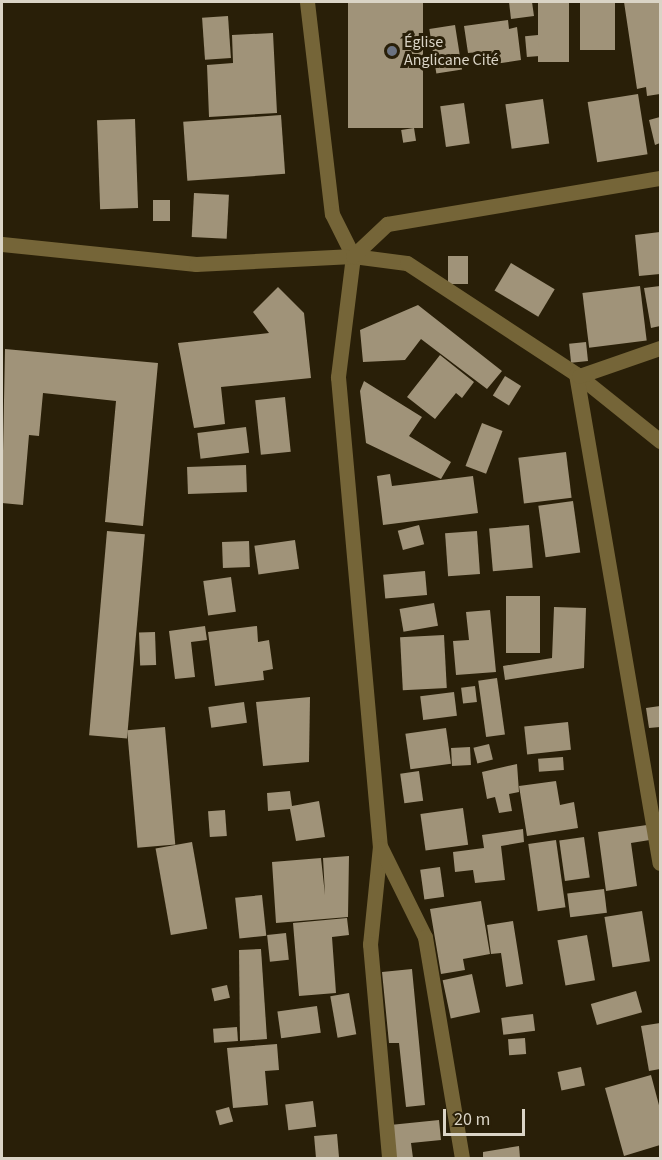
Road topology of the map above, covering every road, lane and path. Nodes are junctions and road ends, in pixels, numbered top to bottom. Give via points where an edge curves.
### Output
1 (307, 2) edge
2 (660, 178) edge
3 (2, 244) edge
4 (353, 256) junction
5 (660, 348) edge
6 (579, 376) junction
7 (660, 441) edge
8 (380, 846) junction
9 (660, 863) edge
10 (389, 1158) edge
11 (462, 1158) edge

1 - 4 street via 332,214
2 - 4 street via 387,224
3 - 4 street via 196,264
4 - 6 street via 407,263
4 - 8 street via 338,377
5 - 6 street
6 - 7 street
6 - 9 street
8 - 10 street via 370,944
8 - 11 street via 425,937

